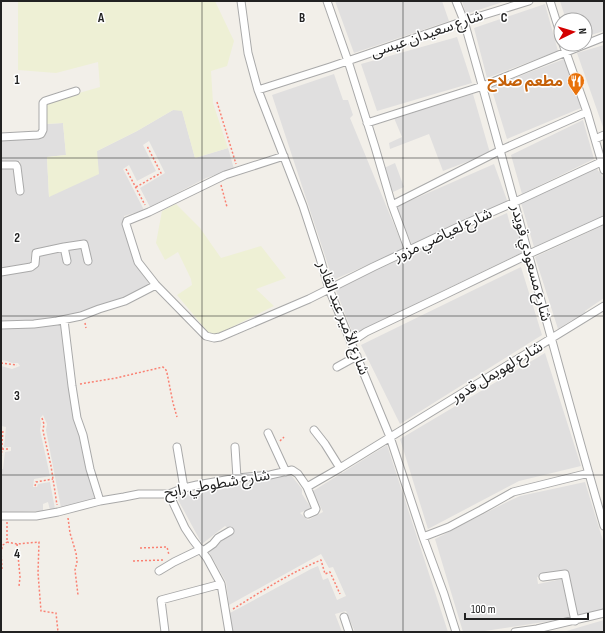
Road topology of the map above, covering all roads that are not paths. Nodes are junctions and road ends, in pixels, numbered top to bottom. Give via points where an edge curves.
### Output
1 (241, 1) edge
2 (327, 1) edge
3 (456, 1) edge
4 (529, 1) edge
5 (550, 1) edge
6 (553, 12) edge
7 (464, 20) junction
8 (604, 37) edge
9 (593, 41) edge
10 (566, 52) joint
11 (348, 61) junction
12 (483, 86) junction
13 (258, 90) junction
14 (76, 91) dead end
15 (587, 112) junction
16 (368, 123) junction
17 (604, 135) edge
18 (1, 137) edge
19 (595, 139) junction
20 (501, 150) junction
21 (284, 156) junction
22 (601, 162) junction
23 (1, 165) edge
24 (604, 170) edge
25 (20, 191) dead end
26 (515, 202) junction
27 (392, 205) junction
28 (604, 220) edge
29 (64, 247) junction
30 (409, 251) junction
31 (529, 254) junction
32 (67, 261) dead end
33 (88, 261) dead end
34 (1, 272) edge
35 (156, 286) junction
36 (329, 289) junction
37 (604, 306) edge
38 (64, 320) junction
39 (1, 325) edge
40 (552, 338) junction
41 (351, 342) junction
42 (357, 356) junction
43 (337, 367) dead end
44 (314, 430) dead end
45 (268, 433) dead end
46 (390, 437) junction
47 (177, 447) dead end
48 (235, 447) dead end
49 (340, 468) junction
50 (286, 472) junction
51 (589, 473) junction
52 (237, 478) junction
53 (307, 487) junction
54 (184, 488) junction
55 (169, 494) junction
56 (100, 502) junction
57 (308, 514) dead end
58 (4, 516) edge
59 (604, 526) edge
60 (230, 531) dead end
61 (424, 537) junction
62 (202, 550) junction
63 (160, 571) dead end
64 (543, 577) dead end
65 (221, 584) junction
66 (604, 613) edge
67 (344, 617) dead end
68 (575, 621) junction
69 (538, 630) edge
70 (165, 632) edge
71 (229, 632) edge
72 (349, 632) edge
73 (456, 632) edge
74 (515, 632) edge

1 - 13 street, شارع الأمير عبد القادر via 248,53
2 - 11 street
3 - 7 street, شارع مسعودي قويدر
4 - 7 street, شارع سعيدان عيسى
5 - 6 street
7 - 11 street, شارع سعيدان عيسى
7 - 12 street, شارع مسعودي قويدر
8 - 9 street
10 - 12 street
10 - 15 street
11 - 13 street, شارع سعيدان عيسى
11 - 16 street
12 - 16 street
12 - 20 street, شارع مسعودي قويدر
13 - 21 street, شارع الأمير عبد القادر
14 - 18 street via 43,103 41,134
15 - 19 street
15 - 20 street
16 - 27 street
17 - 19 street
19 - 22 street
20 - 26 street, شارع مسعودي قويدر
20 - 27 street
21 - 35 street, شارع لعياضي مزوز via 219,178 127,221 138,262
21 - 36 street, شارع الأمير عبد القادر
22 - 24 street
22 - 26 street, شارع لعياضي مزوز
23 - 25 street via 16,165
26 - 30 street, شارع لعياضي مزوز
26 - 31 street, شارع مسعودي قويدر
27 - 30 street
28 - 31 street
29 - 32 street
29 - 33 street via 84,244
29 - 34 street via 36,253 31,267
30 - 36 street, شارع لعياضي مزوز
31 - 40 street, شارع مسعودي قويدر
31 - 41 street via 366,332
35 - 36 street, شارع لعياضي مزوز via 206,336 214,338
35 - 38 street via 125,301
36 - 41 street, شارع الأمير عبد القادر
37 - 40 street, شارع لهويمل قدور
38 - 39 street
38 - 56 street via 77,418
40 - 46 street, شارع لهويمل قدور
40 - 51 street, شارع مسعودي قويدر
41 - 42 street, شارع الأمير عبد القادر
42 - 43 street
42 - 46 street, شارع الأمير عبد القادر
44 - 49 street
45 - 50 street
46 - 49 street
46 - 61 street, شارع الأمير عبد القادر
47 - 54 street
48 - 52 street
49 - 53 street
50 - 52 street, شارع شطوطي رابح
50 - 53 street, شارع شطوطي رابح via 294,471
51 - 59 street, شارع مسعودي قويدر
51 - 61 street via 513,492 449,527
52 - 54 street, شارع شطوطي رابح
53 - 57 street via 316,508
54 - 55 street, شارع شطوطي رابح
55 - 56 street, شارع شطوطي رابح via 139,494
55 - 62 street via 185,528
56 - 58 street, شارع شطوطي رابح via 36,516
60 - 62 street
61 - 73 street, شارع الأمير عبد القادر
62 - 63 street via 171,561
62 - 65 street
64 - 68 street via 565,574
65 - 70 street via 161,600
65 - 71 street
66 - 68 street
67 - 72 street
68 - 69 street
69 - 74 street

